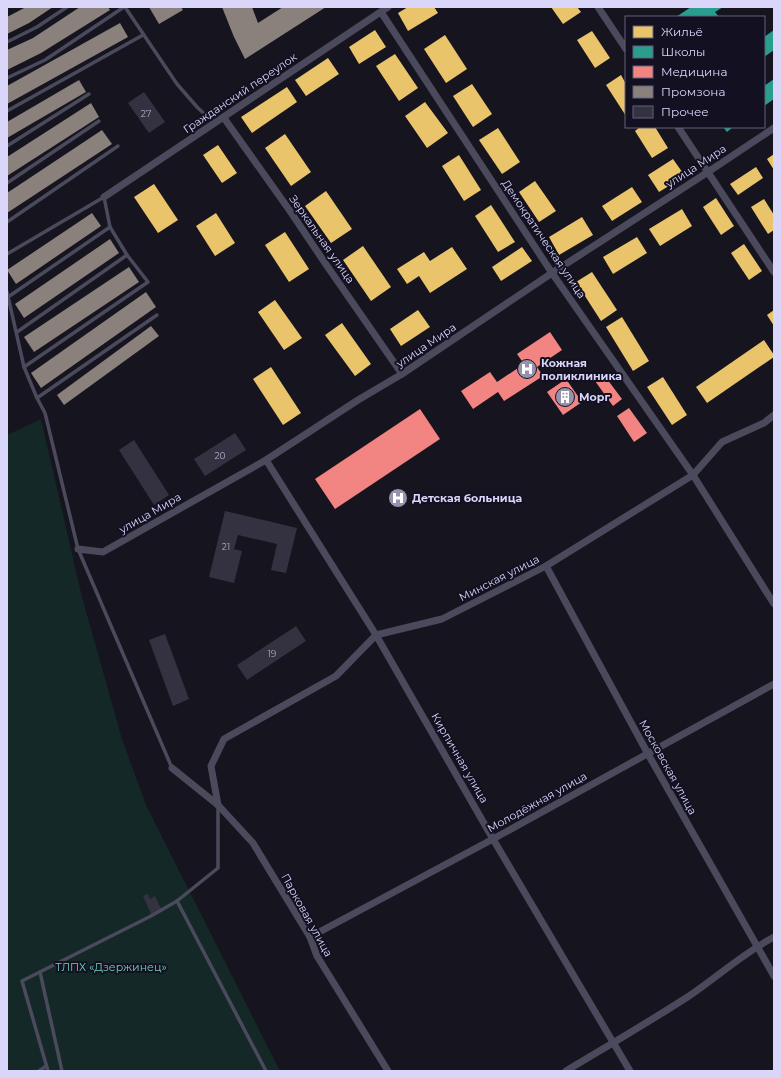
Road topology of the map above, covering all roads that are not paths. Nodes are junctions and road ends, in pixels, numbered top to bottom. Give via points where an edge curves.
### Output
1 (67, 7) edge
2 (124, 7) edge
3 (388, 7) edge
4 (598, 7) edge
5 (381, 12) junction
6 (143, 35) junction
7 (7, 42) edge
8 (625, 48) edge
9 (7, 78) edge
10 (89, 94) dead end
11 (7, 111) edge
12 (224, 118) junction
13 (99, 121) dead end
14 (214, 124) junction
15 (679, 128) edge
16 (774, 128) edge
17 (7, 146) edge
18 (118, 146) dead end
19 (708, 172) junction
20 (7, 183) edge
21 (104, 198) junction
22 (7, 222) edge
23 (110, 227) junction
24 (7, 254) edge
25 (127, 254) junction
26 (774, 272) edge
27 (552, 273) junction
28 (7, 292) edge
29 (8, 297) junction
30 (157, 315) dead end
31 (17, 332) junction
32 (24, 367) junction
33 (402, 374) junction
34 (37, 398) junction
35 (774, 416) edge
36 (266, 460) junction
37 (693, 475) junction
38 (78, 549) junction
39 (546, 566) junction
40 (774, 604) edge
41 (376, 635) junction
42 (774, 684) edge
43 (648, 754) junction
44 (172, 768) joint
45 (218, 805) junction
46 (493, 839) junction
47 (177, 901) junction
48 (774, 937) edge
49 (310, 938) junction
50 (757, 946) junction
51 (40, 972) junction
52 (774, 976) edge
53 (614, 1042) junction
54 (46, 1066) junction
55 (39, 1071) edge
56 (48, 1071) edge
57 (62, 1071) edge
58 (266, 1071) edge
59 (388, 1071) edge
60 (566, 1071) edge
61 (630, 1071) edge

1 - 7 lane via 37,27
2 - 6 lane
2 - 9 lane via 45,60
3 - 5 street, Гражданский переулок
4 - 8 street
5 - 12 street, Гражданский переулок
5 - 27 street, Демократическая улица
6 - 11 lane
6 - 14 lane via 176,84
10 - 17 lane
12 - 14 street, Гражданский переулок
12 - 33 street, Зеркальная улица
13 - 20 lane
14 - 21 street, Гражданский переулок
15 - 19 street
16 - 19 street, улица Мира
18 - 22 lane
19 - 26 street
19 - 27 street, улица Мира
21 - 23 lane
21 - 24 lane
23 - 25 lane
23 - 29 lane
25 - 31 lane
25 - 32 lane via 148,282
27 - 33 street, улица Мира
27 - 37 street, Демократическая улица
28 - 29 lane
29 - 31 lane
30 - 34 lane
31 - 32 lane
32 - 34 lane
33 - 36 street, улица Мира
34 - 38 lane via 45,413
35 - 37 street, Минская улица via 722,442
36 - 38 street, улица Мира via 103,552
36 - 41 street, Кирпичная улица
37 - 39 street, Минская улица
37 - 40 street, Демократическая улица
38 - 44 lane
39 - 41 street, Минская улица via 442,619
39 - 43 street, Московская улица
41 - 45 street via 336,676 224,739 211,766
41 - 46 street, Кирпичная улица
42 - 43 street, Молодёжная улица
43 - 46 street, Молодёжная улица
43 - 50 street, Московская улица
44 - 45 street, Парковая улица
45 - 47 lane via 218,868
45 - 49 street, Парковая улица via 253,843
46 - 49 street, Молодёжная улица
46 - 53 street, Кирпичная улица
47 - 51 lane
47 - 58 lane
48 - 50 street
49 - 59 street, Парковая улица via 317,956
50 - 52 street, Московская улица
50 - 53 street via 687,997
51 - 54 lane via 22,981
51 - 57 lane
53 - 60 street
53 - 61 street, Кирпичная улица
54 - 55 lane
54 - 56 lane

